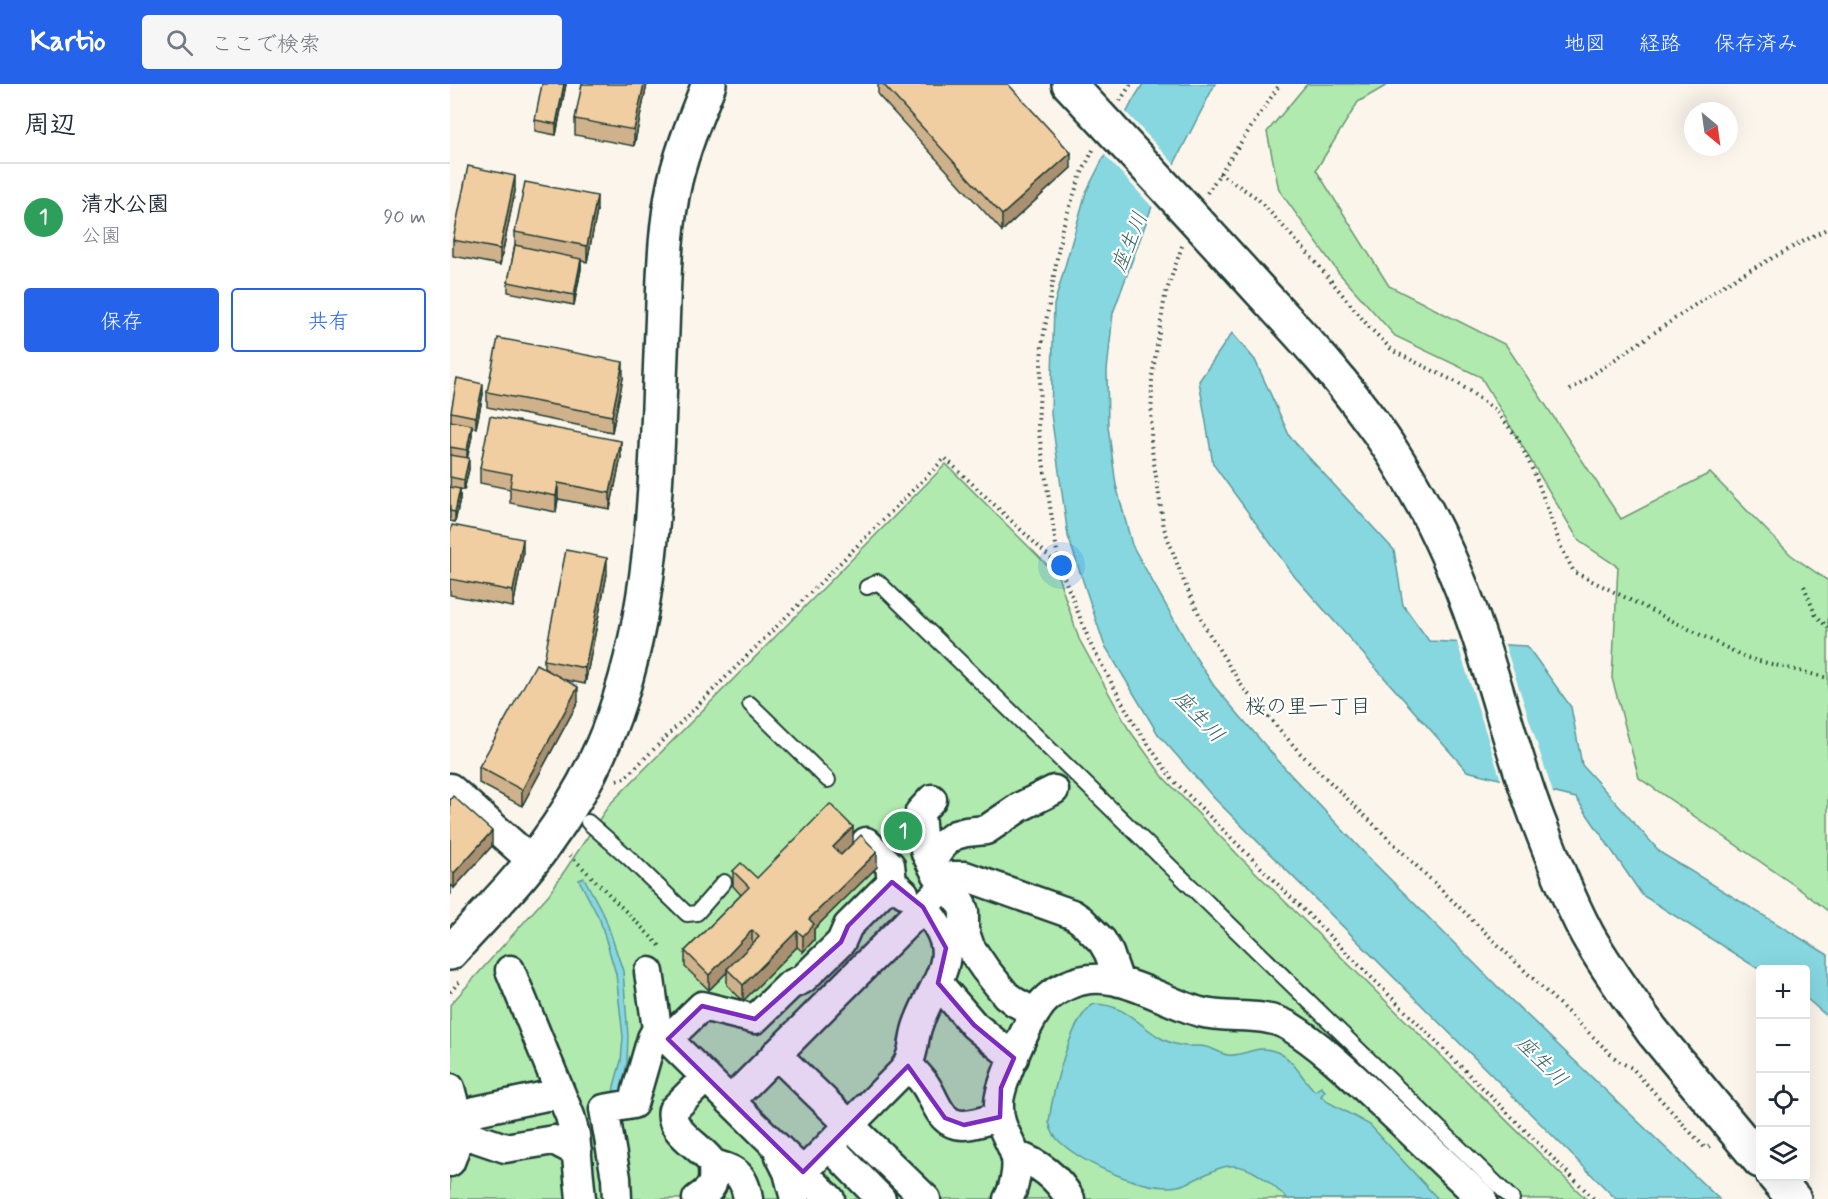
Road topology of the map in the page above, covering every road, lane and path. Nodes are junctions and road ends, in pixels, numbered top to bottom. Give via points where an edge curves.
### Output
1 (709, 84) edge
2 (1069, 84) edge
3 (1131, 84) edge
4 (1280, 84) edge
5 (1108, 125) junction
6 (1219, 173) junction
7 (1205, 196) dead end
8 (1828, 228) edge
9 (1182, 244) dead end
10 (1570, 390) dead end
11 (1059, 565) junction
12 (1804, 586) dead end
13 (867, 587) dead end
14 (1828, 628) edge
15 (1828, 678) edge
16 (750, 704) dead end
17 (828, 780) dead end
18 (612, 782) dead end
19 (450, 788) edge
20 (1054, 790) dead end
21 (932, 799) dead end
22 (588, 822) dead end
23 (866, 842) edge
24 (567, 852) dead end
25 (532, 861) junction
26 (940, 875) junction
27 (724, 882) dead end
28 (892, 882) junction
29 (922, 908) junction
30 (450, 953) edge
31 (824, 958) junction
32 (510, 970) dead end
33 (649, 972) joint
34 (848, 982) junction
35 (1119, 982) junction
36 (938, 983) junction
37 (1035, 1013) junction
38 (662, 1034) junction
39 (776, 1054) junction
40 (1014, 1058) junction
41 (908, 1065) junction
42 (706, 1077) junction
43 (450, 1088) edge
44 (561, 1093) junction
45 (730, 1101) junction
46 (1000, 1117) junction
47 (458, 1124) junction
48 (849, 1125) junction
49 (1731, 1127) junction
50 (774, 1144) junction
51 (828, 1146) junction
52 (577, 1152) junction
53 (1015, 1155) junction
54 (1756, 1155) edge
55 (450, 1162) edge
56 (713, 1164) junction
57 (803, 1172) junction
58 (1778, 1181) edge
59 (581, 1199) edge
60 (617, 1199) edge
61 (697, 1199) edge
62 (748, 1199) edge
63 (795, 1199) edge
64 (830, 1199) edge
65 (881, 1199) edge
66 (926, 1199) edge
67 (1008, 1199) edge
68 (1070, 1199) edge
69 (1482, 1199) edge
70 (1512, 1199) edge
71 (1594, 1199) edge
72 (1794, 1199) edge

1 - 25 street via 675,183 667,238 650,555 639,631 614,716 586,780
2 - 5 street
3 - 5 path
4 - 6 path
5 - 11 path via 1080,177 1062,229 1042,345 1038,427
5 - 49 street, bridge via 1331,370 1391,450 1452,566 1537,819 1588,935 1653,1032
6 - 7 path
6 - 15 path via 1257,198 1393,351 1458,383 1494,408 1517,437 1574,572 1747,658
8 - 10 path via 1730,281
9 - 49 path via 1165,296 1152,377 1151,444 1164,528 1205,627 1243,688 1300,753 1618,1061 1632,1068 1704,1146 1708,1147
11 - 18 path via 945,458 625,778
11 - 71 path via 1090,645 1133,722 1172,779
12 - 14 path via 1815,614
13 - 70 lane via 878,582
16 - 17 lane
19 - 25 street
20 - 26 street via 986,831 955,835 944,843
21 - 26 street via 920,812 921,837
22 - 27 lane via 687,914 697,913
23 - 28 street via 890,865
24 - 33 path via 663,948
25 - 30 street
26 - 29 street
26 - 35 street via 965,876 1072,914 1102,941
26 - 37 street via 961,903 966,938 985,969 1015,1002
28 - 29 street
28 - 31 street via 848,926 842,942
29 - 34 street
29 - 36 street via 937,925 946,948 946,962
31 - 34 street
31 - 38 street via 754,1019 702,1006
32 - 44 street
33 - 38 street
34 - 39 street
35 - 37 street via 1106,978 1072,982 1045,999
35 - 69 street via 1200,1012 1272,1019 1287,1025 1334,1058
36 - 40 street via 974,1025
36 - 41 street via 918,1023
37 - 40 street
38 - 42 street
38 - 60 street via 652,1038 633,1104 604,1109
39 - 45 street
39 - 48 street
40 - 46 street via 1001,1088
41 - 46 street via 926,1084 945,1118 964,1125
41 - 48 street
42 - 45 street
42 - 56 street via 671,1115 676,1128
43 - 47 street
44 - 47 street
44 - 52 street
45 - 50 street
46 - 53 street
47 - 52 street via 505,1148 554,1140
47 - 55 street
48 - 51 street
48 - 66 street
49 - 54 street
50 - 57 street
50 - 63 street via 788,1172
51 - 57 street
51 - 65 street
52 - 59 street
53 - 67 street
53 - 68 street via 1055,1177
56 - 61 street via 712,1187
56 - 62 street via 740,1175
57 - 64 street
58 - 72 street

